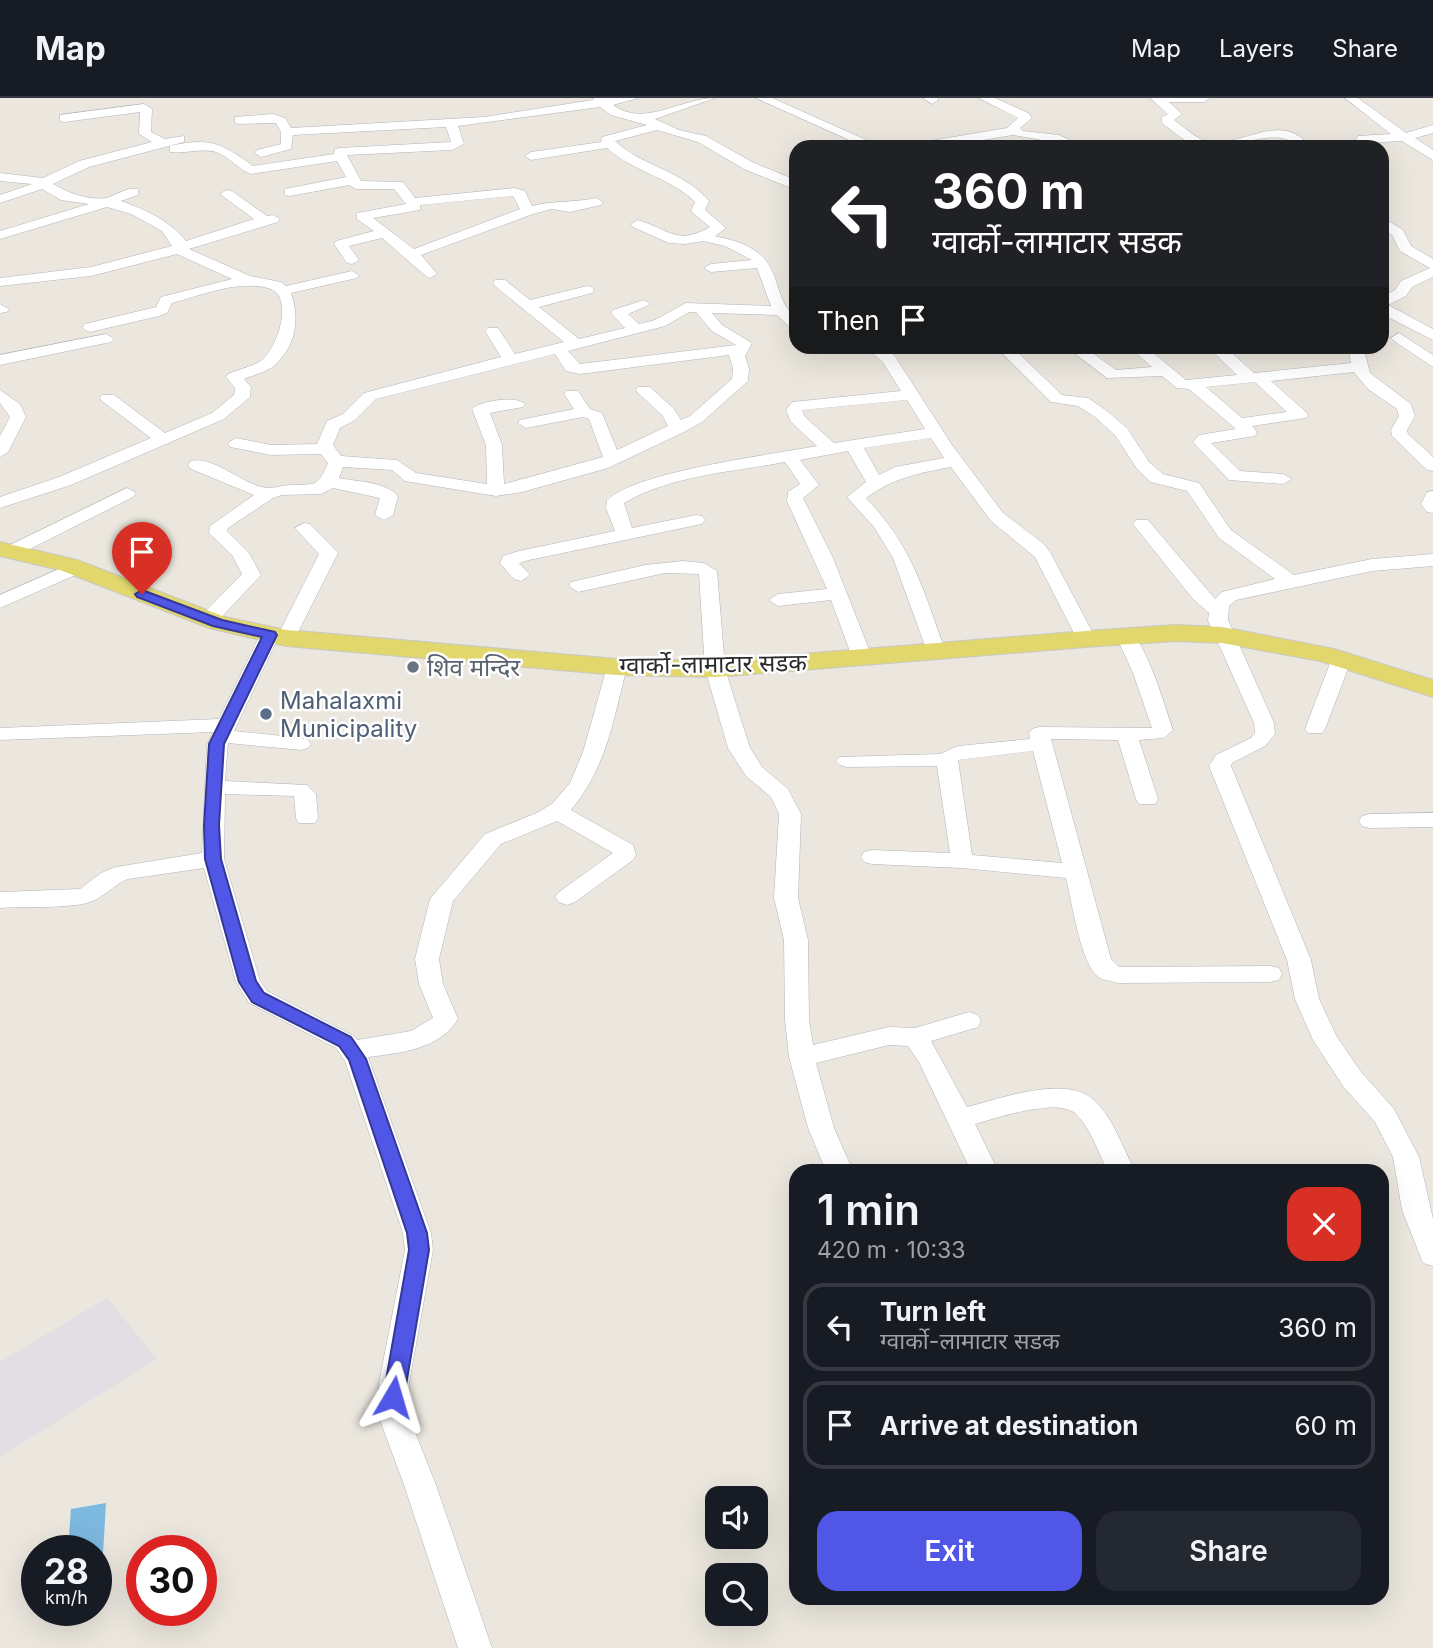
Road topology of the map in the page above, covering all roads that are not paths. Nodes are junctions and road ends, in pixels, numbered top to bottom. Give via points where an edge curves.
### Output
1 (632, 98) edge
2 (709, 98) edge
3 (762, 98) edge
4 (985, 98) edge
5 (1204, 98) edge
6 (1351, 98) edge
7 (1155, 99) edge
8 (600, 100) edge
9 (453, 116) junction
10 (64, 118) dead end
11 (643, 118) junction
12 (239, 120) dead end
13 (657, 126) junction
14 (1433, 129) edge
15 (1014, 131) junction
16 (287, 132) junction
17 (1405, 138) junction
18 (860, 140) edge
19 (960, 140) edge
20 (1060, 140) edge
21 (1196, 140) edge
22 (1241, 140) edge
23 (1299, 140) edge
24 (1362, 140) edge
25 (172, 144) junction
26 (610, 144) junction
27 (261, 153) dead end
28 (531, 156) dead end
29 (1433, 156) edge
30 (339, 157) junction
31 (43, 167) dead end
32 (7, 177) edge
33 (353, 180) junction
34 (789, 182) edge
35 (44, 183) junction
36 (133, 192) dead end
37 (290, 192) dead end
38 (227, 194) dead end
39 (0, 198) edge
40 (411, 202) junction
41 (596, 202) dead end
42 (104, 203) junction
43 (535, 209) junction
44 (561, 223) dead end
45 (638, 224) dead end
46 (1389, 226) edge
47 (384, 233) junction
48 (0, 235) edge
49 (461, 235) junction
50 (703, 237) junction
51 (477, 247) dead end
52 (179, 249) junction
53 (412, 254) junction
54 (1430, 260) edge
55 (762, 263) junction
56 (711, 268) dead end
57 (1433, 272) edge
58 (430, 274) dead end
59 (247, 280) junction
60 (0, 282) edge
61 (500, 283) dead end
62 (587, 290) dead end
63 (283, 291) junction
64 (1389, 299) edge
65 (644, 304) dead end
66 (527, 305) junction
67 (700, 307) junction
68 (779, 311) junction
69 (1389, 311) edge
70 (789, 319) edge
71 (90, 327) dead end
72 (1429, 328) edge
73 (636, 330) junction
74 (493, 331) dead end
75 (1399, 338) dead end
76 (106, 339) dead end
77 (576, 344) junction
78 (559, 348) junction
79 (743, 349) junction
80 (882, 354) edge
81 (1010, 354) edge
82 (1083, 354) edge
83 (1145, 354) edge
84 (1224, 354) edge
85 (1359, 354) edge
86 (510, 359) junction
87 (0, 360) edge
88 (1433, 362) edge
89 (1358, 367) junction
90 (1166, 371) junction
91 (1253, 377) junction
92 (1194, 385) junction
93 (643, 390) dead end
94 (572, 394) dead end
95 (0, 395) edge
96 (914, 395) junction
97 (108, 398) dead end
98 (517, 404) dead end
99 (584, 412) junction
100 (526, 423) dead end
101 (1241, 423) junction
102 (678, 428) junction
103 (935, 432) junction
104 (163, 439) junction
105 (236, 443) dead end
106 (853, 444) junction
107 (829, 448) junction
108 (0, 452) edge
109 (332, 455) junction
110 (789, 456) junction
111 (612, 458) junction
112 (955, 461) junction
113 (197, 465) dead end
114 (1433, 467) edge
115 (1283, 479) dead end
116 (329, 482) junction
117 (875, 484) junction
118 (496, 491) junction
119 (127, 493) dead end
120 (267, 494) junction
121 (1433, 496) edge
122 (0, 503) edge
123 (1433, 508) edge
124 (384, 515) dead end
125 (696, 520) dead end
126 (1142, 524) dead end
127 (304, 528) dead end
128 (625, 534) junction
129 (6, 550) edge
130 (1433, 560) edge
131 (75, 568) junction
132 (521, 575) dead end
133 (1291, 582) junction
134 (578, 586) dead end
135 (839, 593) junction
136 (778, 600) dead end
137 (0, 603) edge
138 (208, 620) junction
139 (1221, 624) junction
140 (278, 636) junction
141 (1126, 636) junction
142 (1086, 639) junction
143 (936, 650) junction
144 (862, 657) junction
145 (1342, 659) junction
146 (617, 667) junction
147 (715, 669) junction
148 (1433, 689) edge
149 (1315, 729) dead end
150 (1039, 730) junction
151 (222, 731) junction
152 (1126, 733) junction
153 (0, 734) edge
154 (301, 744) dead end
155 (947, 760) junction
156 (847, 761) dead end
157 (214, 787) junction
158 (1147, 799) dead end
159 (556, 811) junction
160 (307, 818) dead end
161 (1433, 820) edge
162 (1370, 821) dead end
163 (872, 857) dead end
164 (213, 859) junction
165 (962, 861) junction
166 (1076, 872) junction
167 (567, 897) dead end
168 (0, 900) edge
169 (1270, 974) dead end
170 (969, 1021) dead end
171 (915, 1037) junction
172 (351, 1050) junction
173 (802, 1057) junction
174 (960, 1118) junction
175 (837, 1164) edge
176 (982, 1164) edge
177 (1118, 1164) edge
178 (1433, 1255) edge
179 (475, 1648) edge

1 - 8 street
2 - 11 street
3 - 18 street
4 - 15 street via 1026,118
5 - 7 street
6 - 17 street
7 - 21 street via 1177,114 1166,120
8 - 9 street via 484,121
8 - 11 street via 615,112
9 - 16 street via 425,123
9 - 30 street via 456,145 340,151
10 - 25 street via 144,108 145,134
11 - 13 street
12 - 16 street via 277,119
13 - 26 street via 608,138
13 - 34 street via 702,139
14 - 17 street
15 - 19 street
15 - 20 street
16 - 27 street via 287,146
17 - 24 street
17 - 29 street
22 - 23 street via 1281,132
25 - 30 street via 222,149 251,170
25 - 35 street via 84,164
26 - 28 street
26 - 50 street via 694,191 702,201 698,211 719,228
30 - 33 street
31 - 32 street
32 - 35 street
33 - 37 street
33 - 40 street via 359,186 398,185
35 - 39 street
35 - 42 street via 66,197
36 - 42 street
38 - 52 street via 269,220 222,231
40 - 43 street via 514,192
40 - 47 street via 414,208 359,211
41 - 43 street
42 - 48 street
42 - 52 street via 150,217 174,235
43 - 44 street
43 - 49 street
45 - 50 street via 673,241
46 - 54 street via 1405,248
47 - 53 street
47 - 63 street via 341,244 352,267
49 - 51 street
49 - 53 street
50 - 55 street via 743,248
52 - 59 street
52 - 60 street via 54,276
53 - 58 street
55 - 56 street
55 - 68 street
57 - 64 street via 1406,284
59 - 63 street via 276,285
59 - 71 street via 166,300 162,310 154,313
61 - 66 street
62 - 66 street
63 - 104 street via 289,329 268,363 234,377 243,387 242,397 218,416
65 - 73 street via 618,313
66 - 77 street
67 - 68 street
67 - 73 street via 680,309 660,323
67 - 79 street via 717,328 744,343
68 - 70 street
69 - 72 street
73 - 77 street
74 - 86 street
75 - 88 street
76 - 87 street
77 - 78 street
78 - 79 street via 572,368 580,369
78 - 86 street
79 - 102 street via 737,355 740,381 721,392 708,410
80 - 96 street
81 - 133 street via 1056,399 1082,401 1101,414 1157,478 1194,487 1225,534
82 - 90 street via 1113,375
83 - 90 street
84 - 91 street
85 - 89 street
86 - 109 street via 370,396 327,434 325,445
89 - 91 street
89 - 114 street via 1405,407 1407,416 1400,436
90 - 92 street via 1183,385
91 - 92 street
91 - 101 street via 1300,415
92 - 101 street
93 - 102 street
94 - 99 street
95 - 108 street via 15,407 18,417
96 - 103 street
96 - 107 street via 798,405 794,410 797,419
97 - 104 street
98 - 118 street via 480,409 494,445
99 - 100 street
99 - 111 street via 596,416
101 - 115 street via 1247,433 1201,442 1235,476
102 - 111 street
103 - 106 street
103 - 112 street
104 - 122 street
105 - 109 street
106 - 107 street
106 - 117 street
107 - 110 street
109 - 116 street
109 - 118 street via 397,465 411,477
110 - 128 street via 702,473 623,496 615,508
110 - 135 street via 810,485 794,500
111 - 118 street via 567,475
112 - 117 street via 901,471
112 - 142 street via 997,517 1044,556
113 - 120 street
116 - 120 street via 321,489
116 - 124 street via 388,496
117 - 143 street via 856,497 881,524 902,558
119 - 129 street
120 - 138 street via 219,526 218,533 252,575
121 - 123 street
125 - 128 street
126 - 139 street
127 - 140 street via 329,553
128 - 132 street via 510,560
129 - 131 main road, ग्वार्को-लामाटार सडक
130 - 133 street via 1372,565
131 - 137 street
131 - 138 main road, ग्वार्को-लामाटार सडक
133 - 139 street via 1229,596 1220,605
134 - 147 street via 665,567 704,568 708,571
135 - 136 street
135 - 144 street
138 - 140 main road, ग्वार्को-लामाटार सडक
139 - 141 main road, ग्वार्को-लामाटार सडक
139 - 145 main road, ग्वार्को-लामाटार सडक
139 - 178 street via 1265,734 1223,759 1220,766 1326,1040 1385,1116 1406,1157 1416,1210
140 - 146 main road, ग्वार्को-लामाटार सडक
140 - 151 street
141 - 142 main road, ग्वार्को-लामाटार सडक
141 - 152 street via 1163,730 1157,734
142 - 143 main road, ग्वार्को-लामाटार सडक
143 - 144 main road, ग्वार्को-लामाटार सडक
144 - 147 main road, ग्वार्को-लामाटार सडक
145 - 148 main road, ग्वार्को-लामाटार सडक
145 - 149 street
146 - 147 main road, ग्वार्को-लामाटार सडक
146 - 159 street via 594,752 579,785
147 - 173 street via 739,748 754,771 780,794 790,814 786,898 796,940
150 - 152 street
150 - 155 street via 958,752
150 - 166 street
151 - 153 street
151 - 154 street
151 - 157 street
152 - 158 street
155 - 156 street
155 - 165 street
157 - 160 street via 299,790 305,794
157 - 164 street
159 - 167 street via 625,850 625,855
159 - 172 street via 493,839 442,898 427,959 431,984 446,1019 442,1028 429,1036
161 - 162 street
163 - 165 street
164 - 168 street via 124,872 84,896
164 - 172 street via 247,982 258,997 325,1029
165 - 166 street
166 - 169 street via 1099,960 1106,971 1118,975
170 - 171 street
171 - 173 street via 889,1036
171 - 174 street
172 - 179 street via 417,1233 419,1250 394,1383 393,1412
173 - 175 street via 821,1128
174 - 176 street
174 - 177 street via 1060,1096 1079,1102 1091,1115

